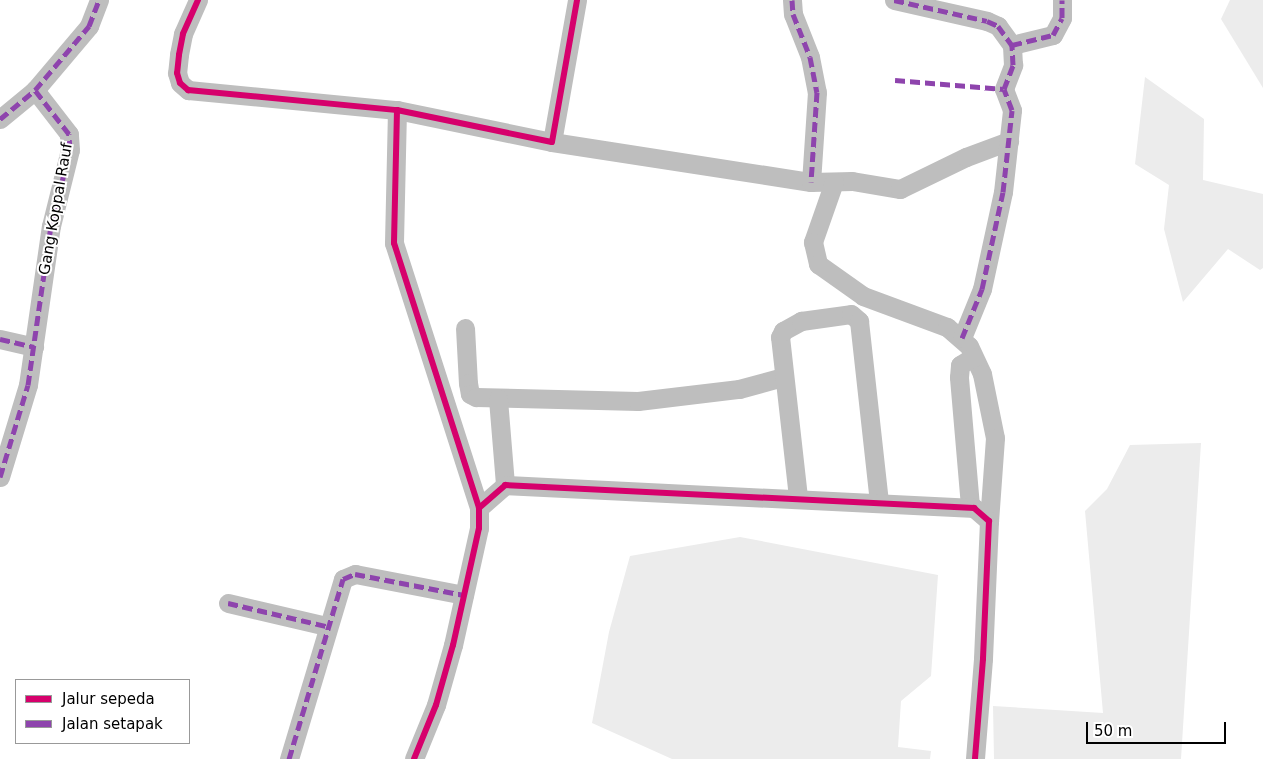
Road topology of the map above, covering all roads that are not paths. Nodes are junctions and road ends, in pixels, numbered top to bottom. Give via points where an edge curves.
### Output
1 (99, 0) edge
2 (198, 0) edge
3 (577, 0) edge
4 (792, 0) edge
5 (894, 0) edge
6 (1062, 0) edge
7 (1012, 45) junction
8 (35, 90) junction
9 (397, 110) junction
10 (0, 118) edge
11 (1009, 141) junction
12 (552, 142) junction
13 (811, 182) junction
14 (834, 182) junction
15 (465, 328) dead end
16 (962, 338) junction
17 (0, 339) edge
18 (34, 347) junction
19 (973, 357) junction
20 (783, 377) junction
21 (498, 399) junction
22 (0, 477) edge
23 (505, 485) junction
24 (798, 497) junction
25 (879, 503) junction
26 (970, 506) junction
27 (479, 508) junction
28 (989, 521) junction
29 (464, 595) junction
30 (228, 603) dead end
31 (326, 626) junction
32 (289, 759) edge
33 (414, 759) edge
34 (975, 759) edge

1 - 8 street via 89,26
2 - 9 street via 182,34 179,55 177,73 180,84 188,90
3 - 12 street
4 - 13 street via 793,14 810,57 817,92
5 - 7 street via 987,21 998,26
6 - 7 street via 1062,18 1053,34
7 - 11 street via 1012,65 1004,89 1012,110
8 - 10 street
8 - 18 street, Gang Koppal Rauf via 69,134 70,150 50,226
9 - 12 street
9 - 27 street via 394,243
11 - 14 street via 966,157 900,189
11 - 16 street via 1003,192 982,289
12 - 13 street
13 - 14 street
14 - 16 street via 813,242 818,264 863,296 947,327
15 - 21 street via 470,394
16 - 19 street
17 - 18 street
18 - 22 street, Gang Koppal Rauf via 22,408
19 - 26 street via 960,364 959,378
19 - 28 street via 982,374 995,438
20 - 21 street via 740,389 638,400
20 - 24 street
20 - 25 street via 780,350 783,331 801,321 851,314 858,318
21 - 23 street
23 - 24 street
23 - 27 street
24 - 25 street
25 - 26 street
26 - 28 street
27 - 29 street via 479,528
28 - 34 street via 984,659
29 - 31 street via 386,578 349,575 339,587
29 - 33 street via 436,705
30 - 31 street
31 - 32 street

